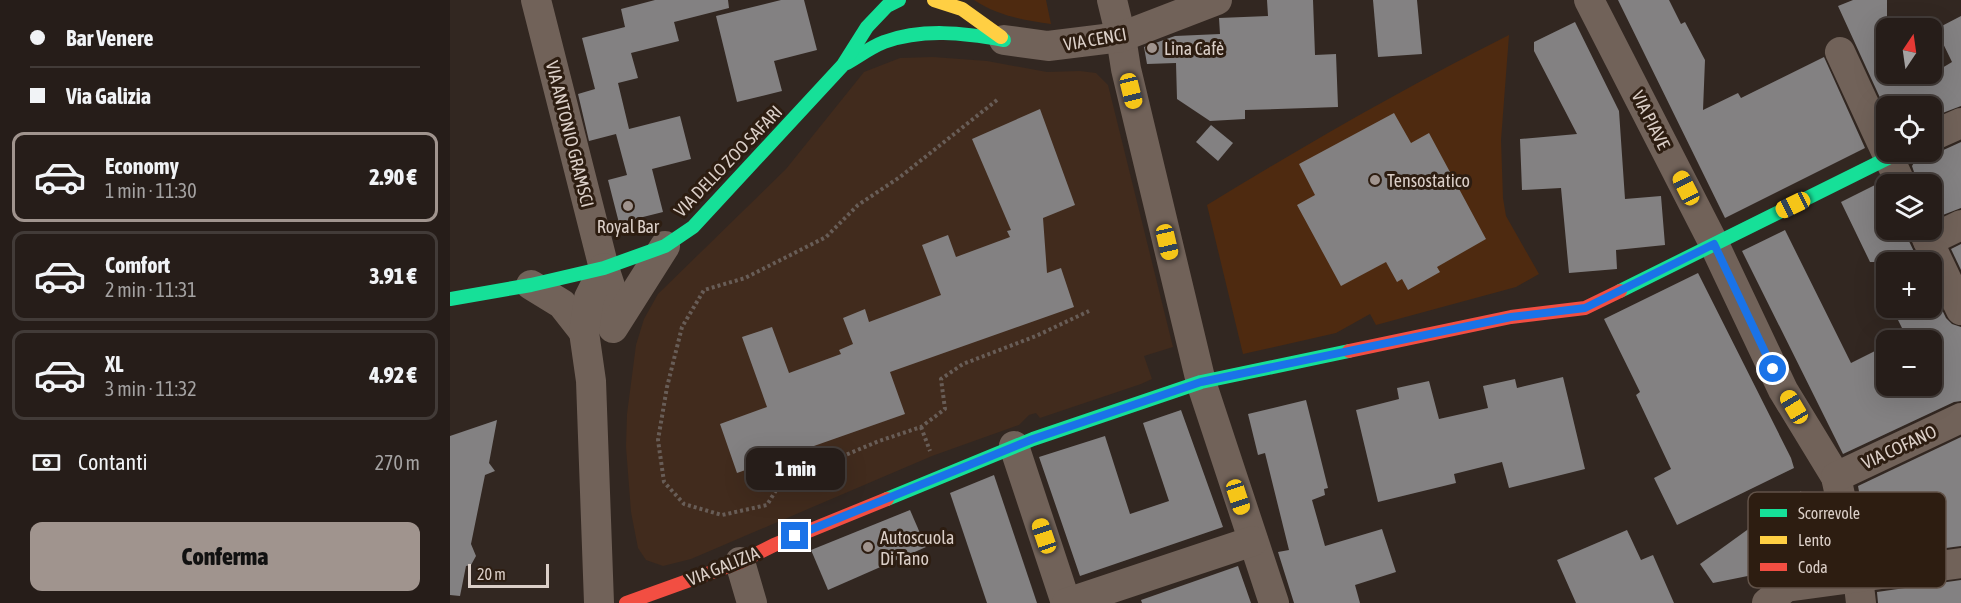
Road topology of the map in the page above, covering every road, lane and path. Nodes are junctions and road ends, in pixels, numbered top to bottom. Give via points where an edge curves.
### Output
1 (536, 0) edge
2 (898, 0) edge
3 (934, 0) edge
4 (1112, 0) edge
5 (1217, 0) edge
6 (1589, 0) edge
7 (1121, 37) junction
8 (1004, 40) junction
9 (1840, 52) dead end
10 (843, 65) junction
11 (997, 100) dead end
12 (1876, 120) edge
13 (1961, 123) edge
14 (1942, 132) edge
15 (1878, 162) edge
16 (1961, 225) edge
17 (1942, 230) edge
18 (1927, 240) edge
19 (1714, 244) junction
20 (665, 246) junction
21 (604, 268) junction
22 (531, 285) junction
23 (450, 299) edge
24 (1961, 310) edge
25 (1089, 311) dead end
26 (614, 324) junction
27 (584, 333) junction
28 (591, 381) junction
29 (1201, 382) junction
30 (1961, 418) edge
31 (1014, 446) junction
32 (1836, 477) junction
33 (1839, 492) edge
34 (1253, 541) junction
35 (740, 562) junction
36 (1961, 564) edge
37 (1946, 568) edge
38 (1785, 588) edge
39 (1811, 588) edge
40 (1860, 590) edge
41 (599, 603) edge
42 (626, 603) edge
43 (752, 603) edge
44 (1066, 603) edge
45 (1274, 603) edge
46 (1767, 603) edge

1 - 21 street, VIA ANTONIO GRAMSCI
2 - 10 street via 867,27
3 - 8 street via 971,12
4 - 7 street
5 - 7 street, VIA CENCI
6 - 19 street, VIA PIAVE
7 - 8 street, VIA CENCI via 1048,46
7 - 29 street
8 - 10 street, VIA CENCI via 957,32 920,34 884,42
9 - 12 street
10 - 20 street, VIA DELLO ZOO SAFARI via 693,226
11 - 25 path via 858,206 826,237 745,278 704,290 682,327 666,387 658,440 664,482 684,504 722,515 767,506 781,482 921,427 945,409 940,378 963,364
13 - 14 street
15 - 19 street, VIA GALIZIA
16 - 17 street
18 - 24 street
19 - 29 street, VIA GALIZIA via 1585,308 1511,317
19 - 32 street, VIA PIAVE via 1783,390
20 - 21 street, VIA DELLO ZOO SAFARI
20 - 26 street, VIA ANTONIO GRAMSCI
21 - 22 street, VIA DELLO ZOO SAFARI
21 - 26 street, VIA ANTONIO GRAMSCI via 614,295
21 - 27 street, VIA ANTONIO GRAMSCI via 589,298
22 - 23 street, VIA DELLO ZOO SAFARI
22 - 27 street, VIA ANTONIO GRAMSCI via 562,304
26 - 28 street, VIA ANTONIO GRAMSCI
27 - 28 street, VIA ANTONIO GRAMSCI
28 - 41 street, VIA ANTONIO GRAMSCI
29 - 31 street, VIA GALIZIA
29 - 34 street
30 - 32 street, VIA COFANO
31 - 35 street, VIA GALIZIA
31 - 44 street
32 - 33 street, VIA PIAVE
34 - 44 street
34 - 45 street
35 - 42 street, VIA GALIZIA
35 - 43 street
36 - 37 street
38 - 46 street
39 - 40 street

